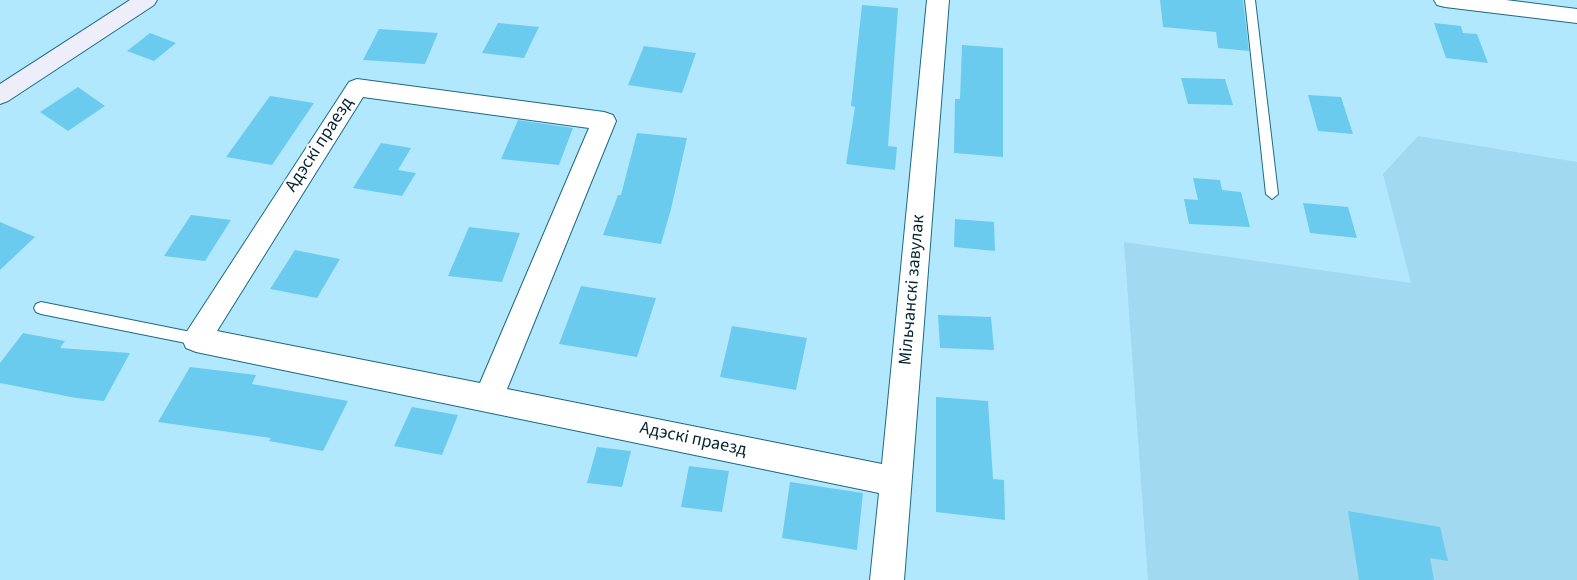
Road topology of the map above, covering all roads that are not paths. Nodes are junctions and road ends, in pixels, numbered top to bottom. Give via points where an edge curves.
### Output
1 (146, 0) edge
2 (938, 0) edge
3 (1250, 0) edge
4 (1444, 0) edge
5 (1577, 16) edge
6 (0, 95) edge
7 (1272, 194) dead end
8 (41, 308) dead end
9 (196, 339) junction
10 (489, 398) junction
11 (897, 482) junction
12 (887, 580) edge

1 - 6 street
2 - 11 street, Мільчанскі завулак
3 - 7 lane
4 - 5 street
8 - 9 lane
9 - 10 street, Адэскі праезд
9 - 10 street, Адэскі праезд via 357,88 604,121
10 - 11 street, Адэскі праезд
11 - 12 street, Мільчанскі завулак

